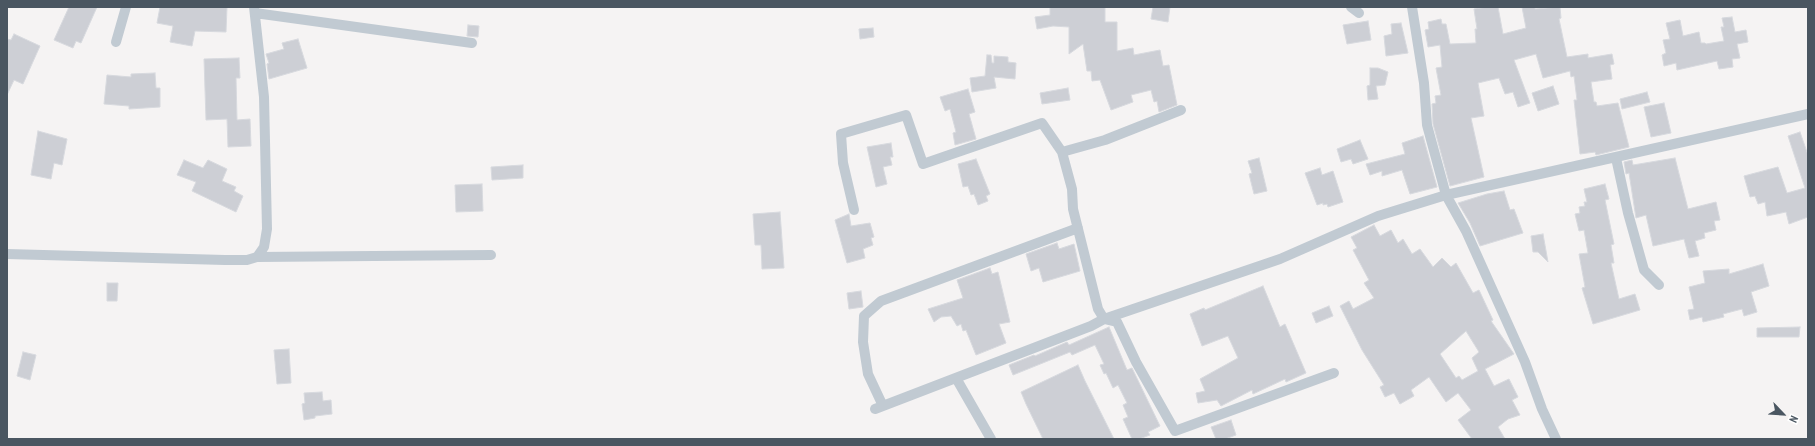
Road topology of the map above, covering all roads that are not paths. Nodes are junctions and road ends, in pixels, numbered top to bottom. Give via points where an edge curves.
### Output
1 (126, 7) edge
2 (1412, 7) edge
3 (255, 10) edge
4 (116, 42) dead end
5 (472, 42) dead end
6 (1181, 110) dead end
7 (1808, 114) edge
8 (1062, 152) junction
9 (1616, 158) junction
10 (1446, 195) junction
11 (854, 210) dead end
12 (1078, 228) junction
13 (7, 254) edge
14 (491, 255) dead end
15 (257, 257) junction
16 (1659, 285) dead end
17 (1104, 319) junction
18 (1334, 373) dead end
19 (956, 378) junction
20 (1176, 435) edge
21 (990, 439) edge
22 (1556, 439) edge

1 - 4 street
2 - 10 street via 1424,83 1427,125
3 - 5 street
3 - 15 street via 264,97 267,229 264,246
6 - 8 street via 1105,140
7 - 9 street
8 - 11 street via 1042,123 923,164 906,115 842,134 843,163
8 - 12 street via 1072,189 1073,209
9 - 10 street
9 - 16 street via 1644,270
10 - 17 street via 1378,216 1280,259
10 - 22 street via 1466,231 1525,362
12 - 17 street via 1098,309
12 - 19 street via 882,301 864,316 863,342 868,374 879,407
13 - 15 street via 224,260 247,260
14 - 15 street
17 - 19 street
17 - 20 street via 1117,322
18 - 20 street
19 - 21 street

